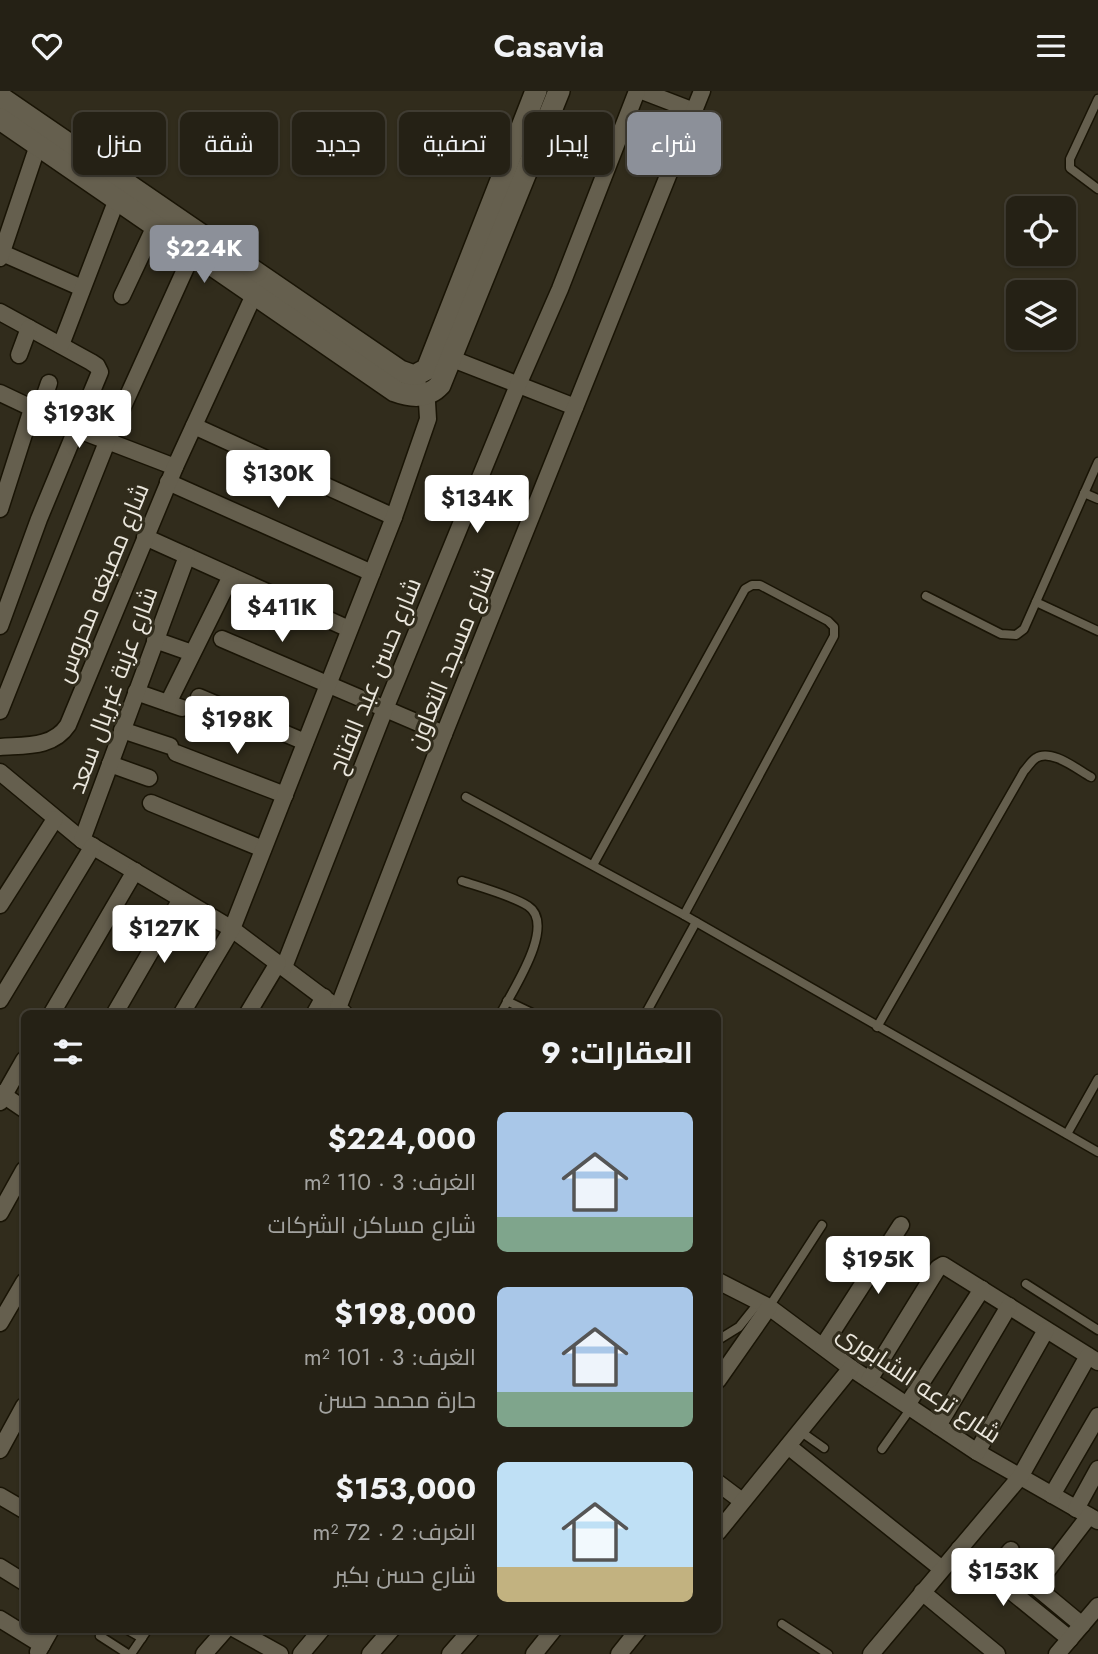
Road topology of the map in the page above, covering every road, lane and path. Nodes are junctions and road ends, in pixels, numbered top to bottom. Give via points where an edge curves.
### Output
1 (536, 91) edge
2 (559, 91) edge
3 (640, 91) edge
4 (702, 91) edge
5 (0, 97) edge
6 (1098, 99) edge
7 (694, 111) junction
8 (0, 119) edge
9 (38, 145) junction
10 (1098, 189) edge
11 (117, 199) junction
12 (7, 212) edge
13 (155, 226) junction
14 (193, 252) junction
15 (1, 254) edge
16 (259, 285) junction
17 (82, 288) junction
18 (122, 296) dead end
19 (0, 312) edge
20 (29, 328) junction
21 (61, 345) junction
22 (19, 355) dead end
23 (450, 358) junction
24 (408, 376) junction
25 (49, 383) dead end
26 (518, 385) junction
27 (0, 393) edge
28 (424, 395) junction
29 (575, 407) junction
30 (35, 411) junction
31 (194, 426) junction
32 (76, 429) junction
33 (107, 442) junction
34 (1098, 462) edge
35 (6, 467) edge
36 (172, 474) junction
37 (1084, 493) junction
38 (1098, 499) edge
39 (0, 509) edge
40 (394, 517) junction
41 (145, 537) junction
42 (187, 556) junction
43 (372, 573) junction
44 (231, 576) junction
45 (926, 596) dead end
46 (1037, 602) junction
47 (0, 626) edge
48 (349, 629) junction
49 (1098, 631) edge
50 (222, 639) dead end
51 (155, 640) junction
52 (192, 653) junction
53 (328, 684) junction
54 (136, 692) junction
55 (199, 697) dead end
56 (385, 709) junction
57 (0, 711) edge
58 (122, 730) junction
59 (444, 734) junction
60 (305, 742) junction
61 (0, 747) edge
62 (110, 764) junction
63 (1, 775) edge
64 (1091, 777) dead end
65 (149, 778) dead end
66 (285, 795) junction
67 (466, 797) dead end
68 (151, 803) dead end
69 (55, 819) junction
70 (88, 843) junction
71 (263, 849) junction
72 (593, 865) junction
73 (135, 871) junction
74 (462, 881) dead end
75 (2, 897) edge
76 (181, 899) junction
77 (684, 915) junction
78 (696, 922) junction
79 (232, 929) junction
80 (281, 965) junction
81 (324, 997) junction
82 (0, 1000) edge
83 (507, 1001) junction
84 (54, 1010) edge
85 (117, 1010) edge
86 (184, 1010) edge
87 (250, 1010) edge
88 (317, 1010) edge
89 (340, 1010) edge
90 (341, 1010) edge
91 (502, 1010) edge
92 (525, 1010) edge
93 (648, 1010) edge
94 (877, 1027) junction
95 (21, 1065) edge
96 (1098, 1079) edge
97 (1, 1097) edge
98 (21, 1107) edge
99 (1066, 1134) junction
100 (1098, 1152) edge
101 (21, 1175) edge
102 (0, 1213) edge
103 (822, 1224) dead end
104 (901, 1225) dead end
105 (721, 1283) edge
106 (1026, 1284) dead end
107 (21, 1287) edge
108 (982, 1289) junction
109 (764, 1305) junction
110 (1009, 1306) junction
111 (0, 1323) edge
112 (1046, 1330) junction
113 (1098, 1330) edge
114 (721, 1338) edge
115 (823, 1346) junction
116 (1093, 1359) edge
117 (851, 1368) junction
118 (721, 1375) edge
119 (869, 1380) junction
120 (909, 1407) junction
121 (21, 1412) edge
122 (1098, 1416) edge
123 (938, 1426) junction
124 (800, 1431) junction
125 (788, 1445) junction
126 (824, 1448) dead end
127 (882, 1449) dead end
128 (0, 1450) edge
129 (977, 1453) junction
130 (1098, 1469) edge
131 (1020, 1477) junction
132 (721, 1485) edge
133 (1052, 1495) junction
134 (0, 1496) edge
135 (743, 1501) junction
136 (21, 1508) edge
137 (1088, 1515) edge
138 (721, 1528) edge
139 (959, 1549) junction
140 (1011, 1550) dead end
141 (0, 1567) edge
142 (942, 1569) junction
143 (990, 1574) junction
144 (1023, 1576) dead end
145 (1043, 1576) dead end
146 (21, 1580) edge
147 (922, 1593) junction
148 (1093, 1615) edge
149 (0, 1619) edge
150 (782, 1624) dead end
151 (49, 1633) edge
152 (133, 1633) edge
153 (145, 1633) edge
154 (222, 1633) edge
155 (248, 1633) edge
156 (318, 1633) edge
157 (388, 1633) edge
158 (468, 1633) edge
159 (551, 1633) edge
160 (636, 1633) edge
161 (100, 1636) dead end
162 (142, 1638) junction
163 (1068, 1648) edge
164 (40, 1649) edge
165 (129, 1654) edge
166 (204, 1654) edge
167 (280, 1654) edge
168 (300, 1654) edge
169 (370, 1654) edge
170 (450, 1654) edge
171 (534, 1654) edge
172 (619, 1654) edge
173 (828, 1654) edge
174 (871, 1654) edge
175 (997, 1654) edge

1 - 24 street via 427,369
2 - 23 street
3 - 7 street
3 - 26 street, شارع حسن عبد الفتاح
4 - 7 street, شارع مسجد التعاون
5 - 16 street
6 - 10 lane via 1070,168
7 - 29 street, شارع مسجد التعاون
8 - 9 street
9 - 11 street
9 - 12 street
11 - 13 street
11 - 17 street
12 - 15 street
13 - 14 street
13 - 18 street
14 - 16 street
14 - 33 street
15 - 17 street
16 - 24 street
16 - 28 street via 395,391
16 - 31 street, شارع مصبغه محروس
17 - 21 street
19 - 20 street
20 - 21 street
20 - 22 street
21 - 32 street via 100,372
23 - 26 street
23 - 28 street via 440,385
24 - 28 street
25 - 30 street
26 - 29 street
26 - 56 street, شارع حسن عبد الفتاح
27 - 30 street
28 - 40 street via 428,419
29 - 59 street, شارع مسجد التعاون
30 - 32 street
30 - 35 street
31 - 36 street, شارع مصبغه محروس
31 - 40 street
32 - 33 street
32 - 47 street
33 - 36 street
33 - 57 street
34 - 37 lane
35 - 39 street
36 - 41 street, شارع مصبغه محروس
36 - 43 street
37 - 38 lane
37 - 46 lane
40 - 43 street
41 - 42 street
41 - 61 street, شارع مصبغه محروس via 68,725 51,742
42 - 44 street
42 - 51 street, شارع عزبة غبريال سعد
43 - 48 street
44 - 48 street
44 - 52 street
45 - 46 lane via 1006,636 1024,629
46 - 49 lane
48 - 53 street
50 - 53 street
51 - 52 street
51 - 54 street, شارع عزبة غبريال سعد
52 - 54 street via 175,705
53 - 56 street
53 - 60 street
54 - 58 street, شارع عزبة غبريال سعد
55 - 60 street
56 - 59 street
56 - 80 street, شارع حسن عبد الفتاح
58 - 62 street, شارع عزبة غبريال سعد
58 - 66 street
59 - 90 street, شارع مسجد التعاون
60 - 66 street
62 - 65 street
62 - 70 street, شارع عزبة غبريال سعد
63 - 69 street
64 - 94 lane via 1054,757 1034,759
66 - 71 street
67 - 72 lane
68 - 71 street
69 - 70 street
69 - 75 street
70 - 73 street
70 - 82 street, شارع عزبة غبريال سعد
71 - 79 street
72 - 77 lane
72 - 77 lane via 745,589 760,585 828,621 834,636
73 - 76 street
73 - 84 street
74 - 83 lane via 527,906 535,915 539,928 536,942
76 - 79 street
76 - 85 street
77 - 78 lane
78 - 93 lane
78 - 94 lane
79 - 80 street
79 - 86 street
80 - 81 street
80 - 87 street, شارع حسن عبد الفتاح
81 - 88 street
81 - 89 street
83 - 91 lane
83 - 92 lane
94 - 99 lane
95 - 97 street
96 - 99 lane
97 - 98 street
99 - 100 lane
101 - 102 street
103 - 109 lane
104 - 115 street
105 - 109 street, شارع ترعه الشابورى
106 - 113 lane
107 - 111 street
108 - 110 street
108 - 119 street via 945,1266 938,1268
108 - 120 street
109 - 114 lane
109 - 115 street, شارع ترعه الشابورى
109 - 118 street
110 - 112 street
110 - 123 street
112 - 116 street
112 - 129 street
115 - 117 street, شارع ترعه الشابورى
116 - 131 street
117 - 119 street, شارع ترعه الشابورى
117 - 124 street
119 - 120 street, شارع ترعه الشابورى
120 - 123 street, شارع ترعه الشابورى
120 - 127 lane
121 - 128 street
122 - 133 street
123 - 129 street, شارع ترعه الشابورى
124 - 125 street
124 - 126 lane
125 - 135 street
125 - 142 street
129 - 131 street, شارع ترعه الشابورى
130 - 137 street
131 - 133 street, شارع ترعه الشابورى
131 - 139 street
132 - 135 street
133 - 137 street, شارع ترعه الشابورى
134 - 136 street
135 - 138 street
137 - 145 street
139 - 142 street
139 - 143 street
140 - 143 street
141 - 146 street
142 - 147 street
143 - 163 street
144 - 148 street
147 - 174 street
147 - 175 street
148 - 163 street
149 - 164 street
150 - 173 lane
151 - 164 street
152 - 162 lane
153 - 162 lane
154 - 166 street
155 - 167 street
156 - 168 street
157 - 169 street
158 - 170 street
159 - 171 street
160 - 172 street
161 - 165 lane
162 - 165 lane

